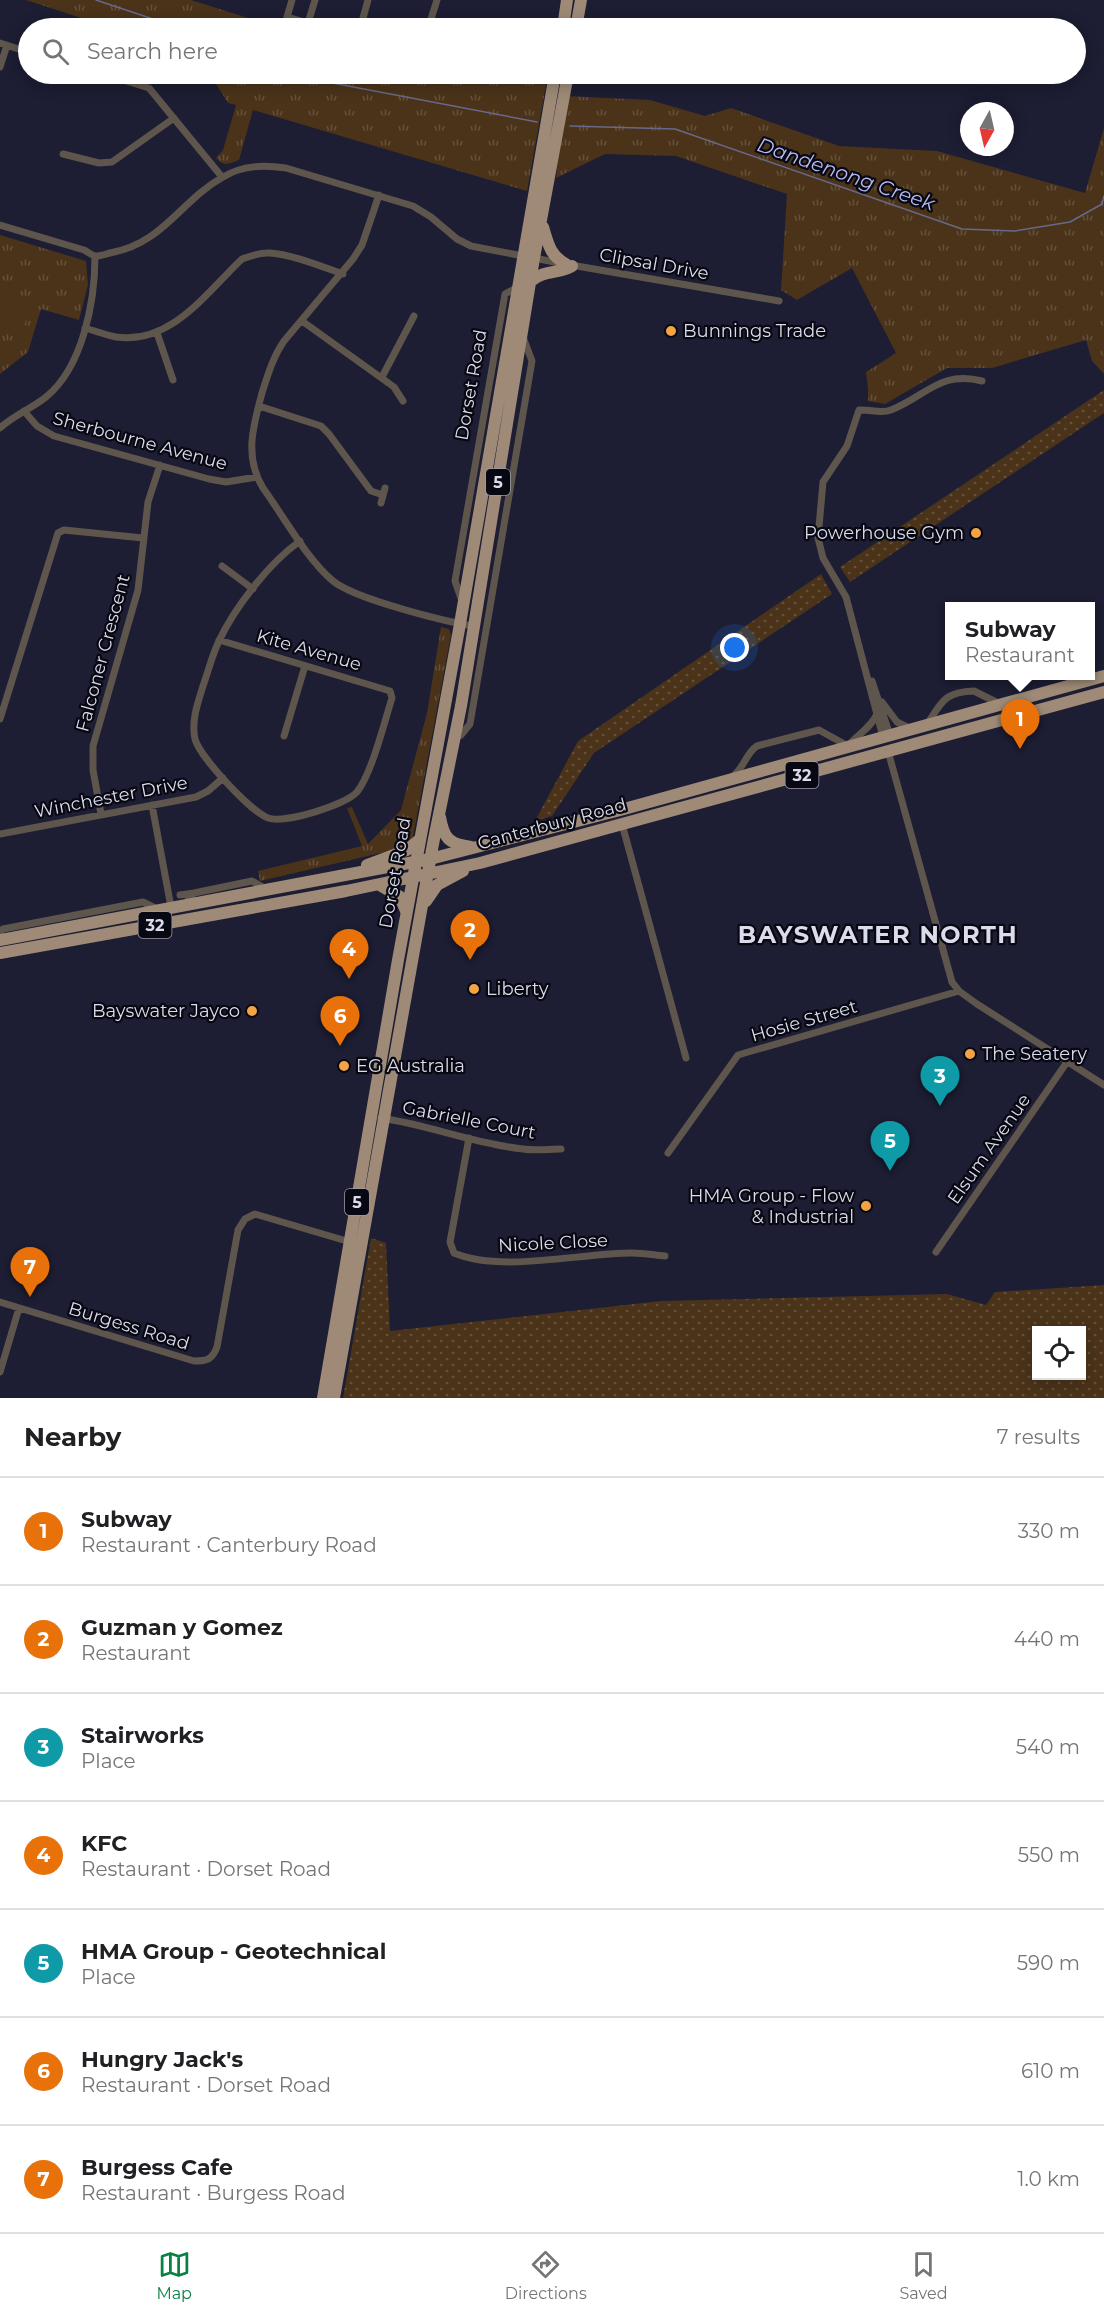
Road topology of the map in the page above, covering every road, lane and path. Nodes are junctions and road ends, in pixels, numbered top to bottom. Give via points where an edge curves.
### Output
1 (292, 0) edge
2 (315, 0) edge
3 (368, 0) edge
4 (437, 0) edge
5 (567, 0) edge
6 (581, 0) edge
7 (290, 18) edge
8 (310, 18) edge
9 (363, 18) dead end
10 (431, 18) edge
11 (564, 18) edge
12 (578, 18) edge
13 (3, 44) edge
14 (18, 49) edge
15 (0, 67) edge
16 (136, 84) edge
17 (554, 84) edge
18 (566, 84) edge
19 (174, 118) junction
20 (63, 154) dead end
21 (222, 177) junction
22 (379, 195) junction
23 (542, 223) junction
24 (0, 225) edge
25 (95, 256) junction
26 (529, 257) junction
27 (569, 265) junction
28 (343, 274) junction
29 (531, 281) junction
30 (779, 301) dead end
31 (414, 316) dead end
32 (302, 321) junction
33 (85, 328) junction
34 (157, 333) junction
35 (522, 337) junction
36 (382, 377) junction
37 (173, 380) dead end
38 (982, 381) dead end
39 (403, 401) dead end
40 (259, 406) junction
41 (24, 411) junction
42 (0, 428) edge
43 (160, 465) junction
44 (257, 477) junction
45 (383, 495) dead end
46 (505, 515) junction
47 (490, 526) junction
48 (143, 538) junction
49 (300, 541) junction
50 (222, 566) dead end
51 (253, 589) junction
52 (460, 624) junction
53 (473, 626) junction
54 (219, 640) junction
55 (305, 666) junction
56 (869, 677) junction
57 (1091, 680) edge
58 (1104, 692) edge
59 (879, 698) junction
60 (1003, 706) junction
61 (877, 714) junction
62 (0, 719) edge
63 (926, 725) junction
64 (912, 729) junction
65 (284, 735) dead end
66 (886, 736) junction
67 (455, 738) junction
68 (848, 746) junction
69 (888, 751) junction
70 (223, 778) junction
71 (722, 782) junction
72 (704, 787) junction
73 (708, 800) junction
74 (152, 805) junction
75 (439, 813) junction
76 (101, 814) junction
77 (622, 824) junction
78 (0, 834) edge
79 (419, 840) junction
80 (474, 847) junction
81 (430, 859) junction
82 (416, 862) junction
83 (480, 863) junction
84 (428, 875) junction
85 (329, 878) junction
86 (413, 878) junction
87 (380, 885) junction
88 (267, 889) junction
89 (182, 900) junction
90 (423, 905) junction
91 (171, 907) junction
92 (406, 913) junction
93 (174, 921) junction
94 (1, 933) edge
95 (0, 953) edge
96 (959, 992) junction
97 (686, 1058) dead end
98 (1067, 1062) junction
99 (1104, 1085) edge
100 (377, 1118) junction
101 (469, 1138) junction
102 (561, 1149) dead end
103 (668, 1153) dead end
104 (356, 1242) junction
105 (936, 1252) dead end
106 (664, 1256) dead end
107 (0, 1302) edge
108 (20, 1308) junction
109 (0, 1372) edge
110 (323, 1398) edge
111 (334, 1398) edge

1 - 7 street via 287,17
2 - 8 street
3 - 9 street
4 - 10 street
5 - 11 main road
6 - 12 main road
13 - 14 street
13 - 15 street
16 - 19 street via 149,88
17 - 26 main road, Dorset Road / 5
18 - 23 main road, Dorset Road / 5
19 - 20 street via 112,162 99,163
19 - 21 street
21 - 22 street, Clipsal Drive via 266,165
21 - 25 street via 142,243 121,252
22 - 26 street, Clipsal Drive via 413,206 471,246
22 - 28 street via 362,245
23 - 26 main road, Dorset Road / 5
23 - 27 main road via 549,248 556,258
24 - 25 street
25 - 33 street via 94,295
26 - 27 street, Clipsal Drive
26 - 29 main road, Dorset Road / 5
26 - 52 main road, Dorset Road / 5 via 519,286
27 - 29 main road via 568,269 543,273
27 - 30 street, Clipsal Drive
28 - 32 street
28 - 34 street via 289,257 256,254 242,259 172,326
29 - 35 main road, Dorset Road / 5
31 - 36 street
32 - 36 street
32 - 40 street via 275,356
33 - 34 street via 117,337
33 - 41 street via 64,378 46,397
34 - 37 street
35 - 46 street, Dorset Road via 532,362
35 - 47 main road, Dorset Road / 5
36 - 39 street
38 - 56 street via 951,378 889,411 859,410 847,446 823,482 819,545 846,597
40 - 44 street via 251,440
40 - 45 street via 321,426 371,491
41 - 42 street
41 - 43 street, Sherbourne Avenue via 37,426 54,436
43 - 44 street, Sherbourne Avenue via 226,482
43 - 48 street, Falconer Crescent via 148,502
44 - 49 street
46 - 47 street
46 - 67 street, Dorset Road via 470,724
47 - 53 main road, Dorset Road / 5
48 - 62 street via 64,530 56,535
48 - 76 street, Falconer Crescent via 138,590 93,746
49 - 51 street via 279,558
49 - 52 street via 326,574 350,592
50 - 51 street
51 - 54 street
52 - 53 street
52 - 79 main road, Dorset Road / 5
53 - 67 main road, Dorset Road / 5
54 - 55 street, Kite Avenue
54 - 70 street via 196,709 194,734 199,750
55 - 65 street
55 - 70 street, Kite Avenue via 390,691 392,698 359,790 345,801 274,820 252,808
56 - 59 street
56 - 61 street
57 - 60 main road, Canterbury Road / 32
58 - 69 main road, Canterbury Road / 32
59 - 64 street via 897,722
59 - 66 street
60 - 63 main road, Canterbury Road / 32
60 - 63 street via 970,690 944,698
61 - 66 street
61 - 68 street
63 - 64 main road, Canterbury Road / 32
64 - 66 main road, Canterbury Road / 32
66 - 68 main road, Canterbury Road / 32
66 - 69 main road
67 - 75 main road, Dorset Road / 5
68 - 71 main road, Canterbury Road / 32
68 - 71 street via 819,730 762,745 752,750 739,771
69 - 73 main road, Canterbury Road / 32
69 - 96 street via 946,965
70 - 74 street, Winchester Drive via 196,797
71 - 72 main road, Canterbury Road / 32
72 - 73 main road
72 - 80 main road, Canterbury Road / 32
73 - 77 main road, Canterbury Road / 32
74 - 76 street, Winchester Drive
74 - 91 street
75 - 80 main road via 444,835 454,843
75 - 81 main road, Dorset Road / 5
76 - 78 street, Winchester Drive
77 - 83 main road, Canterbury Road / 32
77 - 97 street
79 - 82 main road, Dorset Road / 5
79 - 85 main road via 407,850
80 - 81 main road, Canterbury Road / 32
81 - 82 main road, Canterbury Road / 32
81 - 84 main road, Dorset Road / 5
82 - 85 main road, Canterbury Road / 32
82 - 86 main road, Dorset Road / 5
83 - 84 main road, Canterbury Road / 32
83 - 90 main road via 437,885
84 - 86 main road, Canterbury Road / 32
84 - 90 main road, Dorset Road / 5
85 - 88 main road, Canterbury Road / 32
86 - 87 main road, Canterbury Road / 32
86 - 92 main road, Dorset Road / 5
87 - 92 main road via 400,897
87 - 93 main road, Canterbury Road / 32
88 - 89 main road, Canterbury Road / 32
88 - 89 street, Canterbury Road via 252,881 194,893
89 - 91 main road, Canterbury Road / 32
90 - 100 main road, Dorset Road / 5
91 - 93 main road
91 - 94 main road, Canterbury Road / 32
92 - 100 main road, Dorset Road / 5
93 - 95 main road, Canterbury Road / 32
96 - 98 street
96 - 103 street, Hosie Street via 738,1055
98 - 99 street
98 - 105 street, Elsum Avenue
100 - 101 street, Gabrielle Court
100 - 104 main road, Dorset Road / 5
101 - 102 street, Gabrielle Court via 525,1149
101 - 106 street, Nicole Close via 450,1242 454,1253 500,1262 634,1253
104 - 108 street, Burgess Road via 255,1214 245,1219 237,1230 218,1347 207,1361 194,1361
104 - 110 main road, Dorset Road / 5
104 - 111 main road, Dorset Road / 5
107 - 108 street, Burgess Road
108 - 109 street

